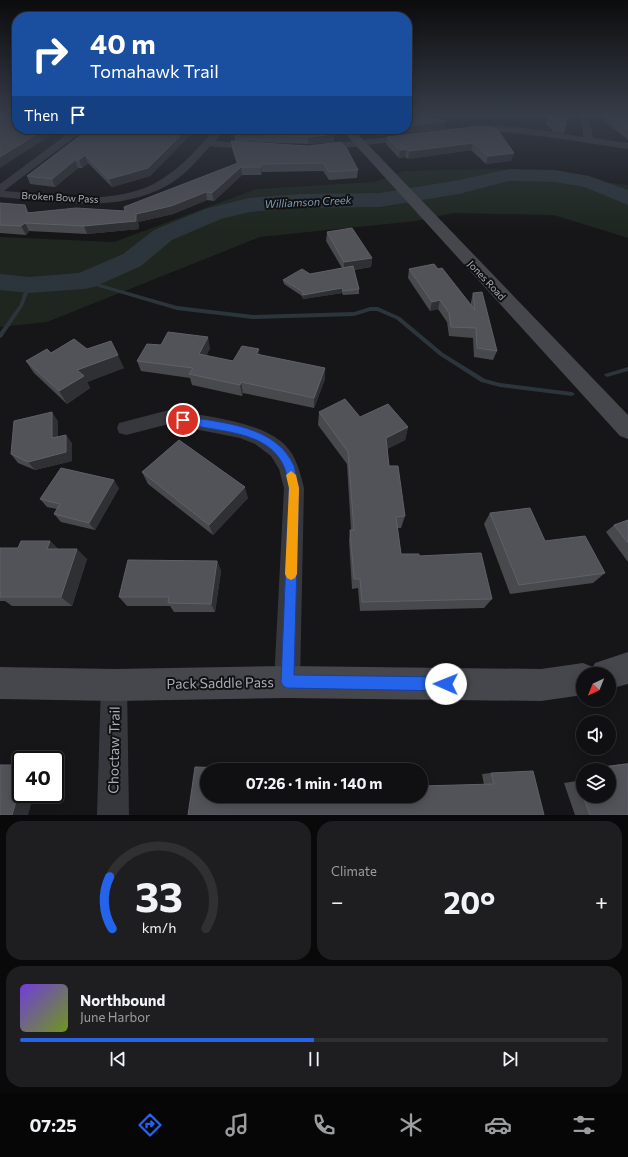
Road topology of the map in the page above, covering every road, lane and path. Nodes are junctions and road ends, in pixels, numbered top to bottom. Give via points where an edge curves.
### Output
1 (47, 154) edge
2 (197, 154) edge
3 (371, 154) edge
4 (0, 189) edge
5 (0, 194) edge
6 (126, 428) dead end
7 (628, 430) edge
8 (628, 668) edge
9 (616, 671) edge
10 (576, 680) edge
11 (287, 682) junction
12 (0, 683) edge
13 (114, 685) junction
14 (113, 815) edge

1 - 4 street
2 - 5 street, Broken Bow Pass via 176,174 144,192 100,200
3 - 7 street, Jones Road
6 - 11 street via 169,417 240,431 262,438 278,450 289,467 294,488
8 - 9 street
10 - 11 street, Pack Saddle Pass via 542,685
11 - 13 street, Pack Saddle Pass
12 - 13 street, Pack Saddle Pass
13 - 14 street, Choctaw Trail

